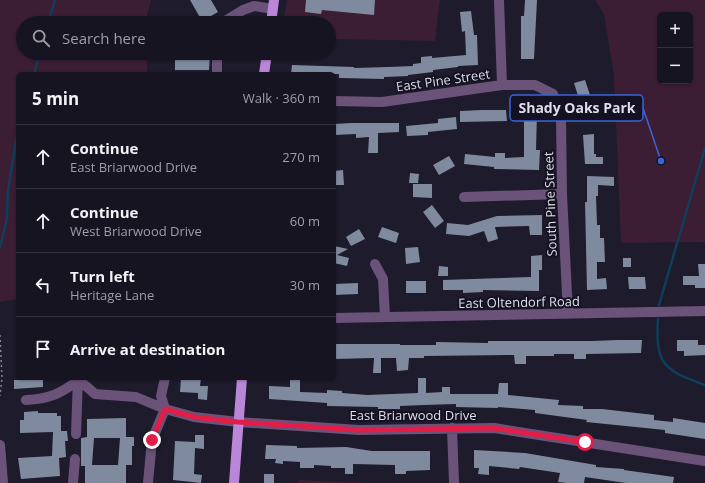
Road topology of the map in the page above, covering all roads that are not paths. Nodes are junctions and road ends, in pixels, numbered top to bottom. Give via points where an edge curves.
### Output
1 (499, 0) edge
2 (274, 5) edge
3 (233, 16) edge
4 (272, 16) edge
5 (217, 60) edge
6 (266, 60) edge
7 (217, 72) edge
8 (264, 72) edge
9 (502, 85) junction
10 (553, 94) joint
11 (336, 101) edge
12 (562, 194) junction
13 (464, 197) dead end
14 (375, 264) dead end
15 (705, 311) edge
16 (568, 314) junction
17 (336, 318) edge
18 (385, 318) junction
19 (78, 380) edge
20 (79, 380) edge
21 (80, 380) edge
22 (165, 380) edge
23 (242, 380) edge
24 (26, 400) dead end
25 (165, 409) junction
26 (238, 422) junction
27 (452, 428) junction
28 (76, 434) dead end
29 (0, 445) edge
30 (75, 459) dead end
31 (705, 461) edge
32 (3, 483) edge
33 (73, 483) edge
34 (148, 483) edge
35 (234, 483) edge
36 (454, 483) edge

1 - 9 street
2 - 3 street via 254,6
2 - 4 main road
5 - 7 street
6 - 8 main road
9 - 10 street, East Pine Street via 535,85
9 - 11 street, East Pine Street via 382,102
10 - 12 street, South Pine Street via 561,117
12 - 13 street
12 - 16 street, South Pine Street
14 - 18 street via 383,279
15 - 16 street, East Oltendorf Road
16 - 18 street, East Oltendorf Road
17 - 18 street, East Oltendorf Road
19 - 24 street via 54,396
20 - 28 street
21 - 25 street, East Briarwood Drive via 95,394 136,397
22 - 25 street via 161,396
23 - 26 main road
25 - 26 street, East Briarwood Drive via 194,417
25 - 34 street via 152,440
26 - 27 street, East Briarwood Drive via 359,430
26 - 35 main road
27 - 31 street, East Briarwood Drive via 510,430
27 - 36 street
29 - 32 street
30 - 33 street

